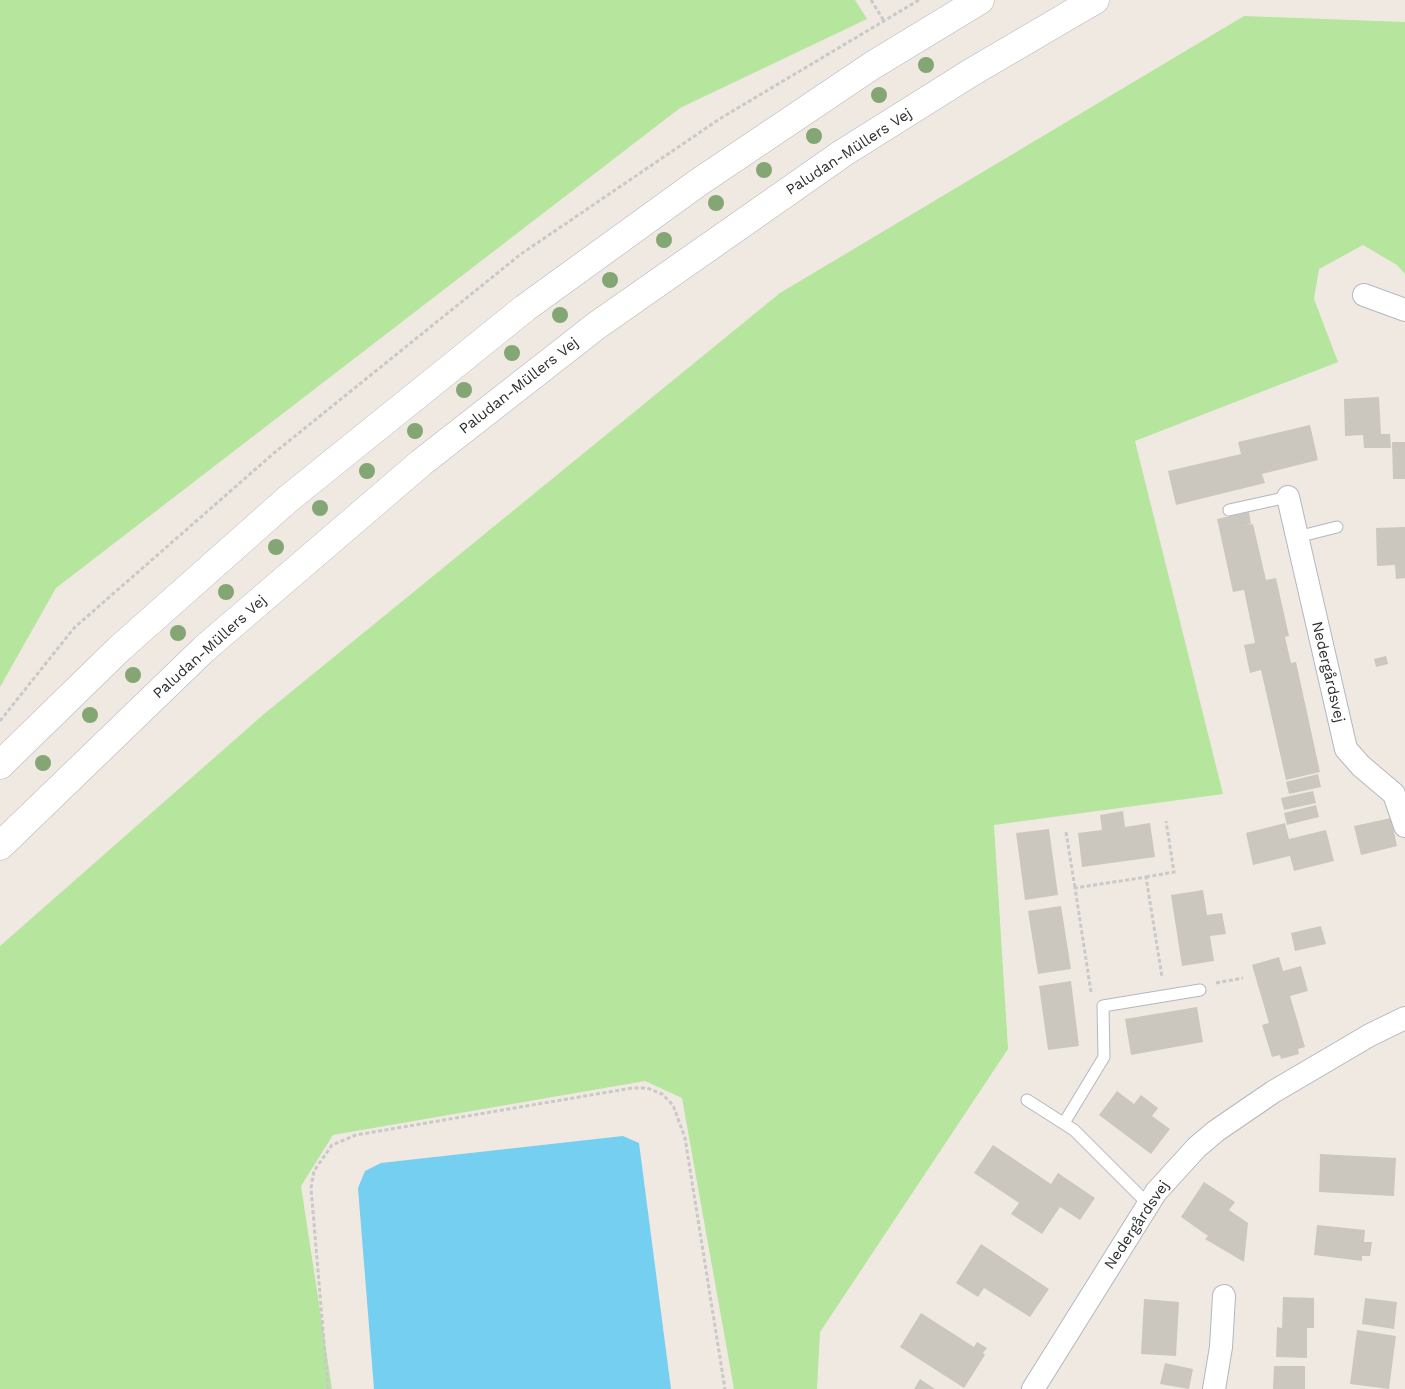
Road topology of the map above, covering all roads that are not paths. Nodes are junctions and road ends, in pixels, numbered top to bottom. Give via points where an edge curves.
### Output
1 (980, 0) edge
2 (1095, 0) edge
3 (1364, 295) dead end
4 (1405, 310) edge
5 (1288, 496) joint
6 (1229, 510) dead end
7 (1337, 527) dead end
8 (1297, 536) junction
9 (0, 764) edge
10 (1405, 826) edge
11 (0, 846) edge
12 (1200, 990) road end
13 (1405, 1018) edge
14 (1027, 1100) dead end
15 (1064, 1123) junction
16 (1148, 1204) junction
17 (1224, 1296) dead end
18 (1033, 1389) edge
19 (1214, 1389) edge

1 - 9 street via 873,65 707,176 525,308 288,499 119,649
2 - 11 street, Paludan-Müllers Vej via 843,153 596,326 422,462 204,649
3 - 4 street
5 - 6 lane
5 - 8 street, Nedergårdsvej
7 - 8 lane
8 - 10 street, Nedergårdsvej via 1346,749 1394,794
12 - 15 lane via 1102,1006 1104,1057
13 - 16 street, Nedergårdsvej via 1274,1092 1216,1131 1197,1147
14 - 15 lane
15 - 16 lane
16 - 18 street, Nedergårdsvej
17 - 19 street via 1221,1348

